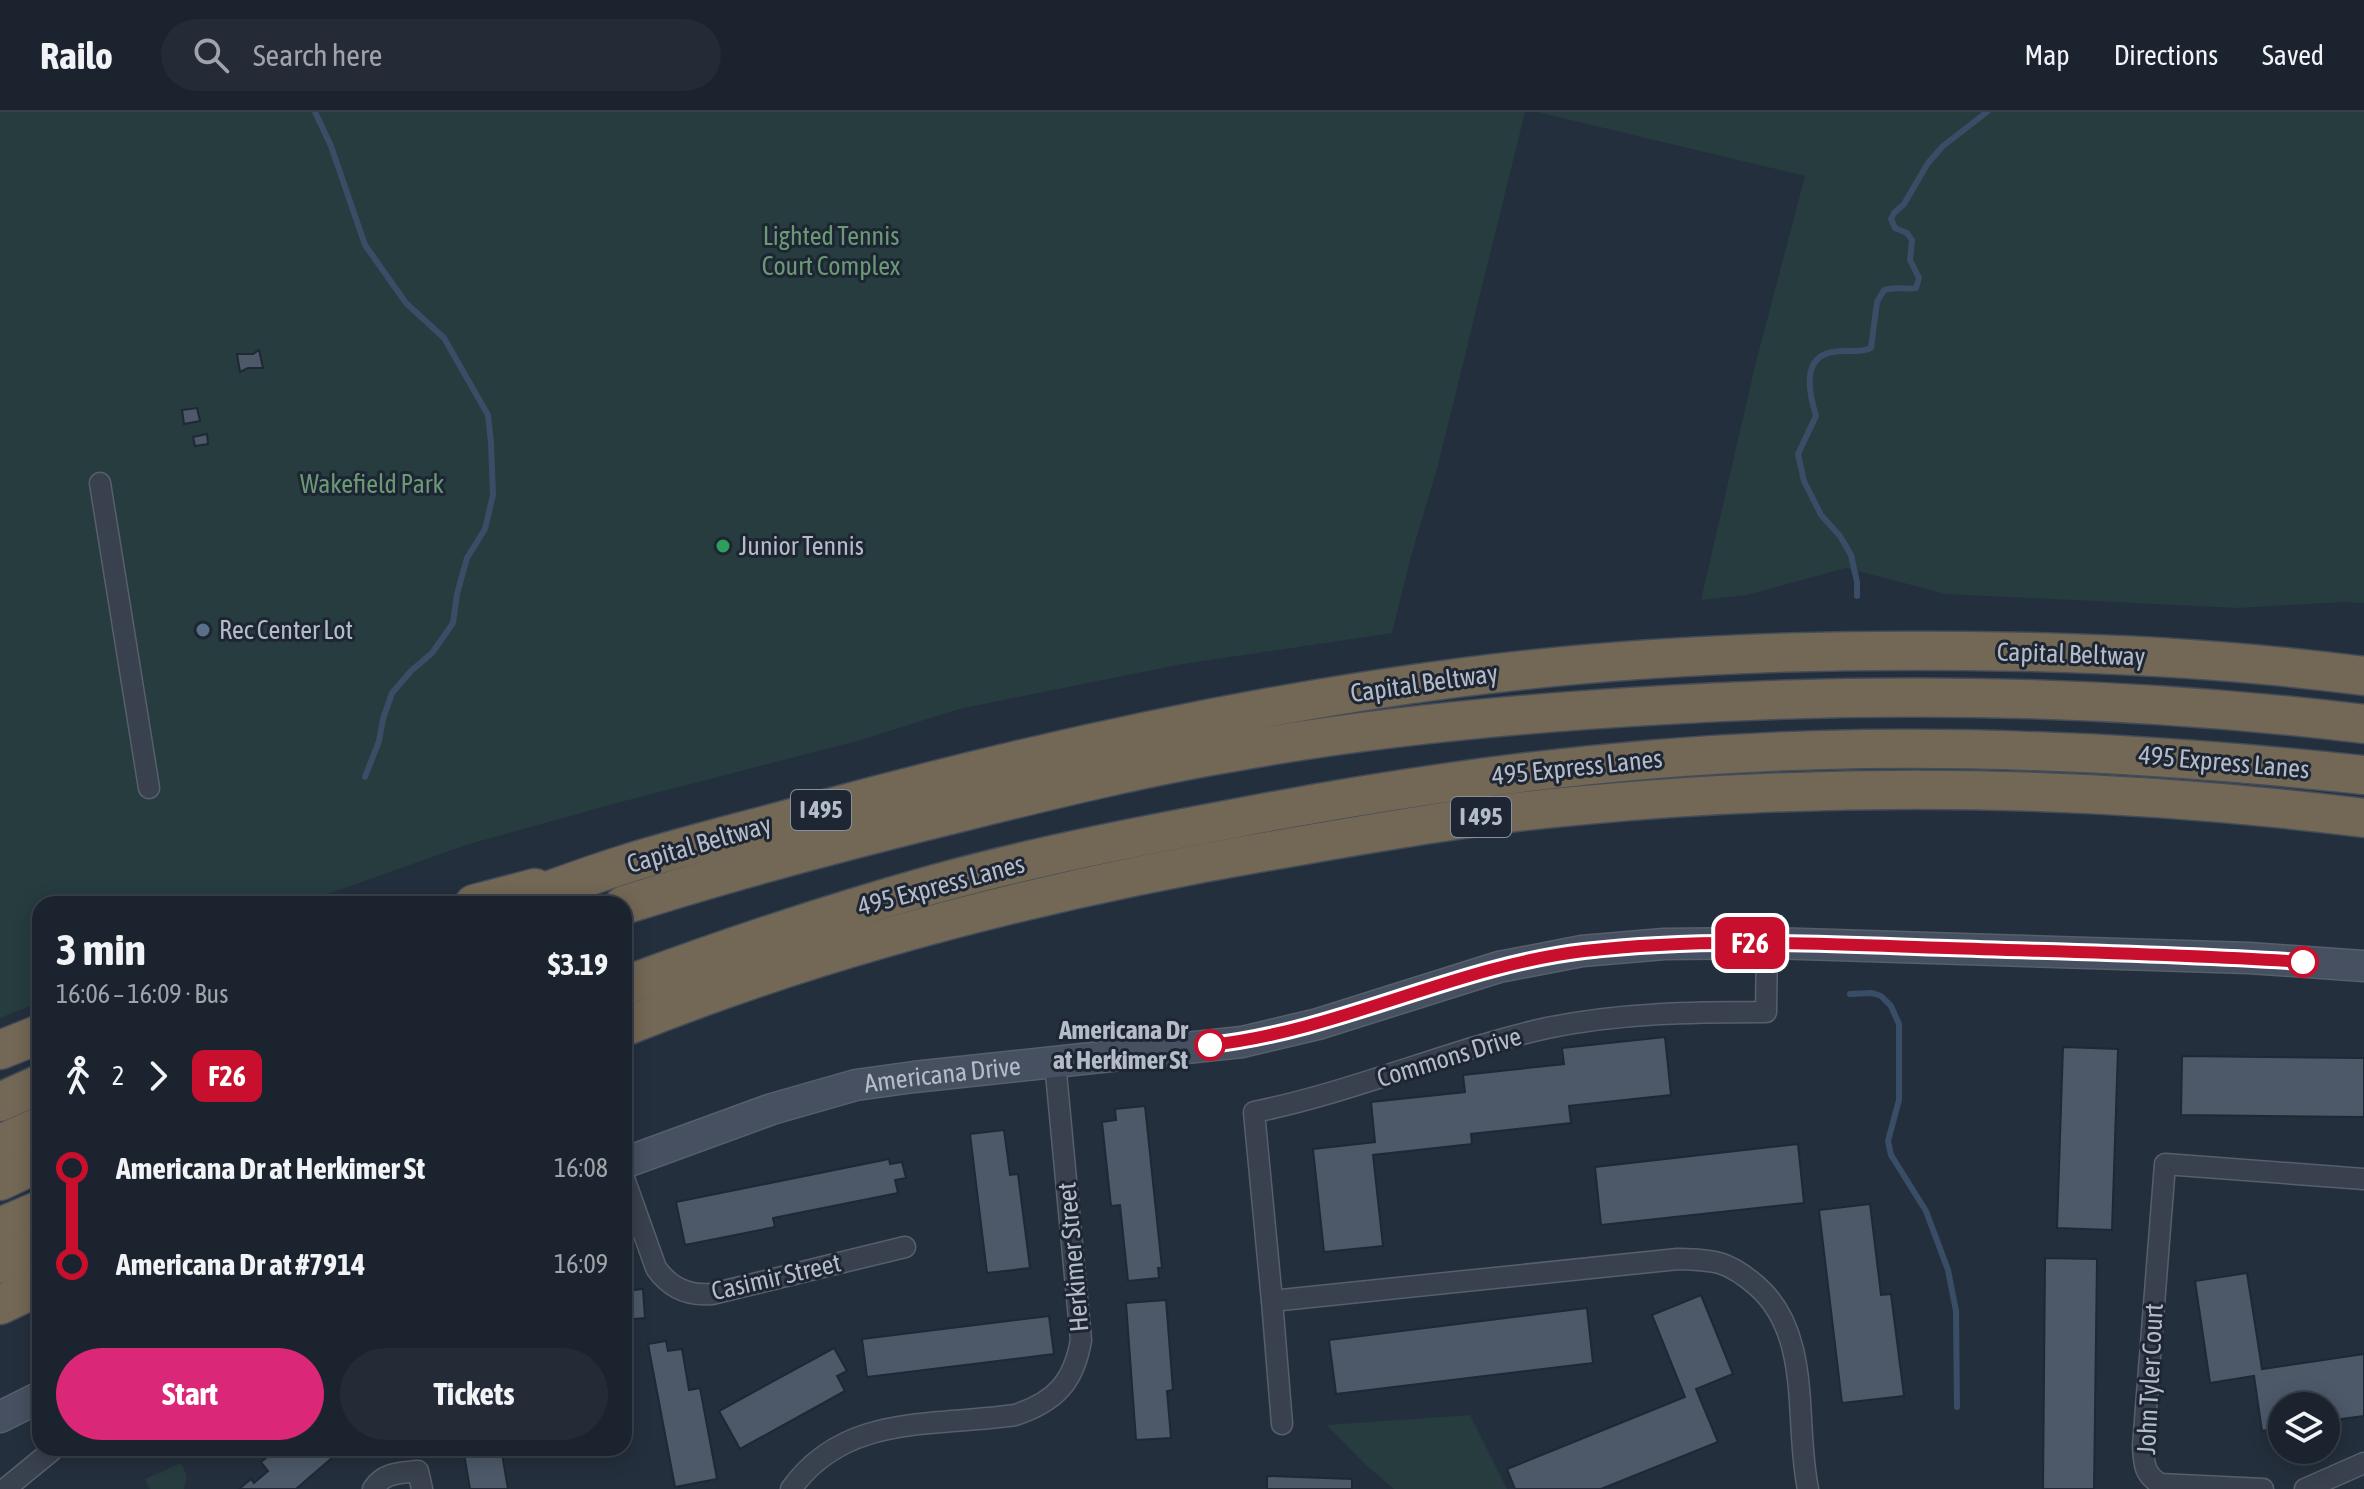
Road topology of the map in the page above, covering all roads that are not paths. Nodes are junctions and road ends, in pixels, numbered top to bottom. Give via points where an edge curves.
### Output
1 (100, 483) dead end
2 (2364, 676) edge
3 (2364, 724) edge
4 (2364, 775) edge
5 (149, 788) dead end
6 (2364, 818) edge
7 (626, 864) junction
8 (504, 896) edge
9 (533, 896) edge
10 (632, 904) edge
11 (1767, 943) junction
12 (2364, 966) edge
13 (632, 981) edge
14 (632, 1024) edge
15 (32, 1037) edge
16 (0, 1050) edge
17 (1055, 1062) junction
18 (32, 1088) edge
19 (0, 1102) edge
20 (32, 1130) edge
21 (0, 1144) edge
22 (632, 1160) edge
23 (32, 1166) edge
24 (2364, 1179) edge
25 (0, 1181) edge
26 (632, 1200) edge
27 (32, 1213) edge
28 (0, 1227) edge
29 (905, 1247) dead end
30 (32, 1249) edge
31 (0, 1264) edge
32 (32, 1290) edge
33 (1272, 1301) junction
34 (0, 1305) edge
35 (32, 1401) edge
36 (0, 1417) edge
37 (1282, 1424) dead end
38 (45, 1456) edge
39 (2364, 1463) edge
40 (5, 1489) edge
41 (373, 1489) edge
42 (422, 1489) edge
43 (791, 1489) edge
44 (1808, 1489) edge
45 (2263, 1489) edge
46 (2305, 1489) edge

1 - 5 street
2 - 7 highway, Capital Beltway / I 495 via 2152,657 2010,651 1801,651 1553,667 1347,694 1166,728 935,779
3 - 10 highway, 495 Express Lanes / I 495 via 2163,705 1962,696 1732,701 1488,717 1148,768 885,831
4 - 13 highway, 495 Express Lanes / I 495 via 2128,754 1921,749 1714,755 1497,774 1295,806 1066,852 918,889
6 - 14 highway, I 495 via 2219,802 1906,789 1559,807 1349,837 1066,892 817,959
7 - 8 highway
7 - 9 highway, Capital Beltway / I 495
11 - 12 street, Americana Drive
11 - 17 street, Americana Drive via 1582,951 1499,967 1318,1024 1242,1042
11 - 33 street, Commons Drive via 1766,1012 1669,1012 1549,1028 1254,1112
15 - 16 highway
17 - 22 street, Americana Drive via 856,1085 786,1104
17 - 43 street, Herkimer Street via 1081,1340 1071,1376 1047,1400 1015,1415 884,1429 851,1439 815,1461
18 - 19 highway
20 - 21 highway
23 - 25 highway
24 - 45 street, John Tyler Court via 2165,1164 2143,1446 2146,1473 2160,1484
26 - 29 street, Casimir Street via 656,1268 664,1280 688,1293 712,1294
27 - 28 highway
30 - 31 highway
32 - 34 highway
33 - 37 street, Commons Drive
33 - 44 street via 1678,1259 1736,1268 1773,1300 1795,1351
35 - 36 street
38 - 40 street
39 - 46 street
41 - 42 street via 388,1475 418,1471

